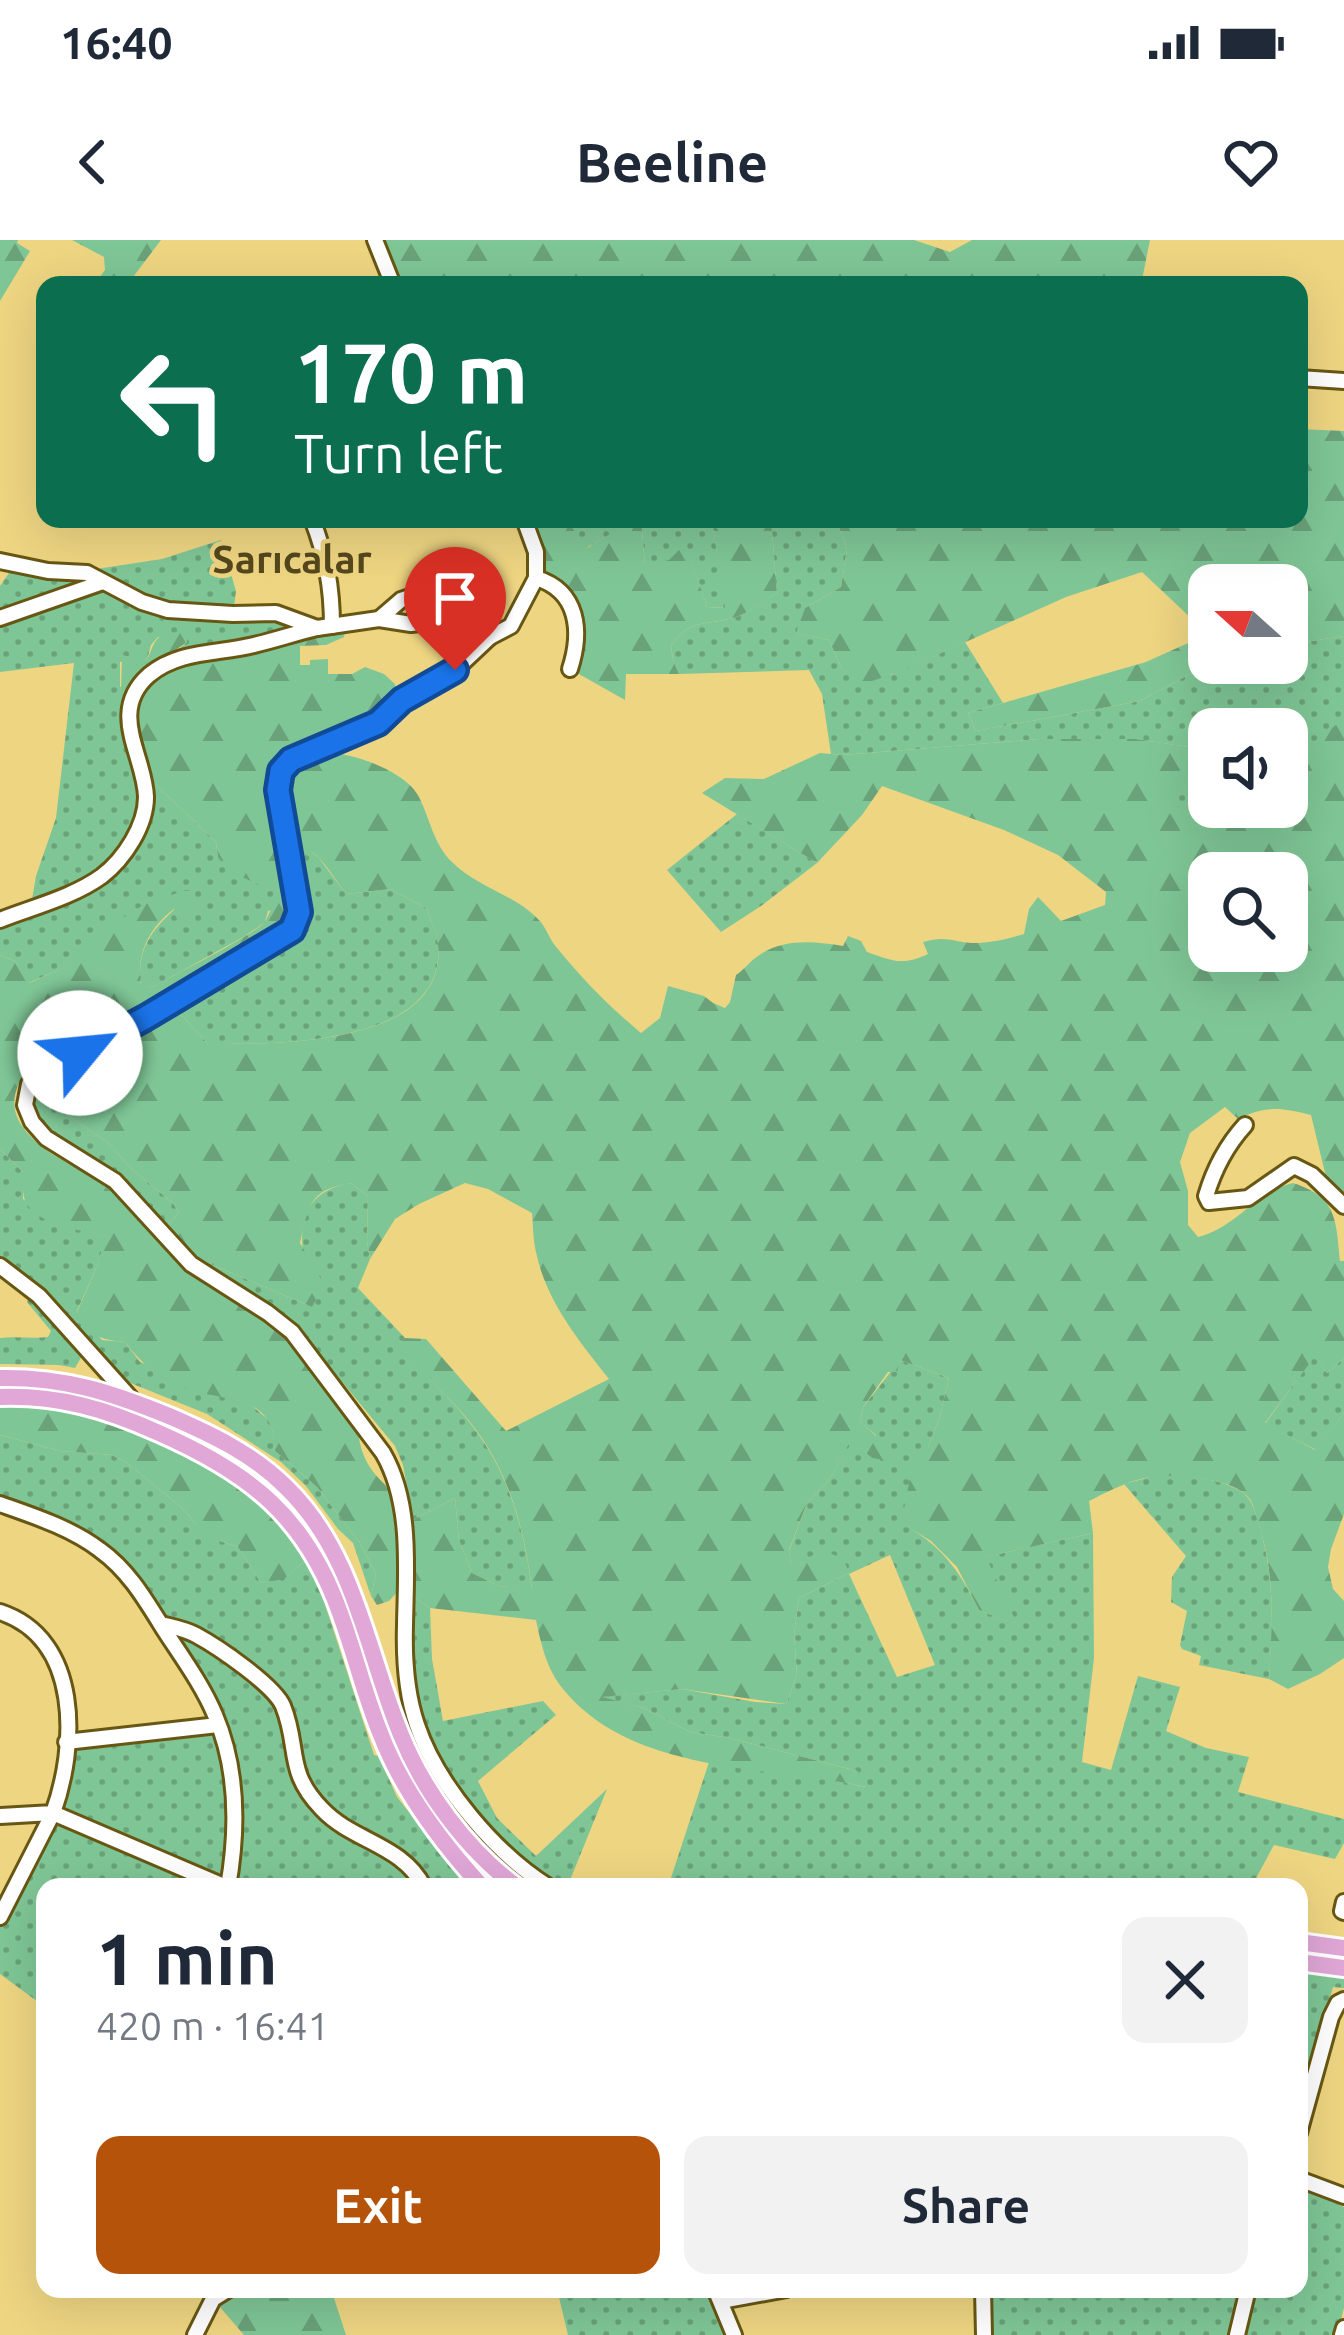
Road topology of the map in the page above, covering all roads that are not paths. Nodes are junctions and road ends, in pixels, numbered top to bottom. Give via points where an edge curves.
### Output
1 (375, 240) edge
2 (389, 276) edge
3 (1308, 379) edge
4 (1344, 381) edge
5 (315, 528) edge
6 (527, 528) edge
7 (0, 561) edge
8 (536, 578) junction
9 (103, 581) junction
10 (0, 618) edge
11 (379, 619) junction
12 (448, 619) junction
13 (324, 627) junction
14 (490, 637) junction
15 (570, 669) dead end
16 (0, 920) edge
17 (1245, 1125) dead end
18 (1344, 1206) edge
19 (0, 1266) edge
20 (86, 1350) junction
21 (0, 1378) edge
22 (81, 1385) junction
23 (0, 1397) edge
24 (134, 1402) junction
25 (1, 1508) edge
26 (0, 1612) edge
27 (160, 1624) junction
28 (218, 1725) junction
29 (66, 1742) junction
30 (52, 1813) junction
31 (0, 1816) edge
32 (206, 1878) edge
33 (228, 1878) edge
34 (420, 1878) edge
35 (474, 1878) edge
36 (506, 1878) edge
37 (537, 1878) edge
38 (1344, 1902) edge
39 (1344, 1912) edge
40 (0, 1917) edge
41 (1308, 1943) edge
42 (1344, 1948) edge
43 (1308, 1963) edge
44 (1344, 1968) edge
45 (1344, 2000) edge
46 (1308, 2100) edge
47 (1308, 2182) edge
48 (1344, 2196) edge
49 (215, 2298) edge
50 (719, 2298) edge
51 (983, 2298) edge
52 (1246, 2298) edge
53 (195, 2335) edge
54 (734, 2335) edge
55 (984, 2335) edge
56 (1237, 2335) edge

1 - 2 street
3 - 4 street
5 - 13 street via 331,579
6 - 8 street
7 - 9 street
8 - 14 street via 511,626
8 - 15 street via 558,588 573,615
9 - 10 street
9 - 13 street via 161,608 276,613
11 - 12 street
11 - 12 street via 410,597
11 - 13 street
12 - 14 street via 467,620
13 - 16 street via 180,657 146,677 129,725 146,794 134,837 97,880
14 - 37 street via 378,723 281,771 299,912 292,930 39,1072 25,1105 46,1138 115,1181 191,1264 292,1332 383,1453 402,1516 408,1692 417,1726 456,1796
17 - 18 street via 1228,1144 1209,1202 1248,1198 1294,1166
19 - 20 street
20 - 22 street
20 - 24 street
21 - 22 main road
22 - 24 main road
23 - 35 main road via 103,1409 191,1447 265,1494 324,1574 400,1776
24 - 36 main road via 222,1440 301,1504 350,1584 415,1763 466,1839
25 - 27 street via 100,1549
26 - 29 street via 28,1626 52,1655 68,1696
27 - 28 street
27 - 34 street via 195,1634 270,1688 285,1711 305,1791 335,1822 388,1848
28 - 29 street
28 - 33 street via 233,1782
29 - 30 street
30 - 31 street
30 - 32 street
30 - 40 street
38 - 39 street
41 - 42 main road
43 - 44 main road
45 - 46 street via 1331,2017
47 - 48 street
49 - 53 street
50 - 54 street
51 - 55 street
52 - 56 street

